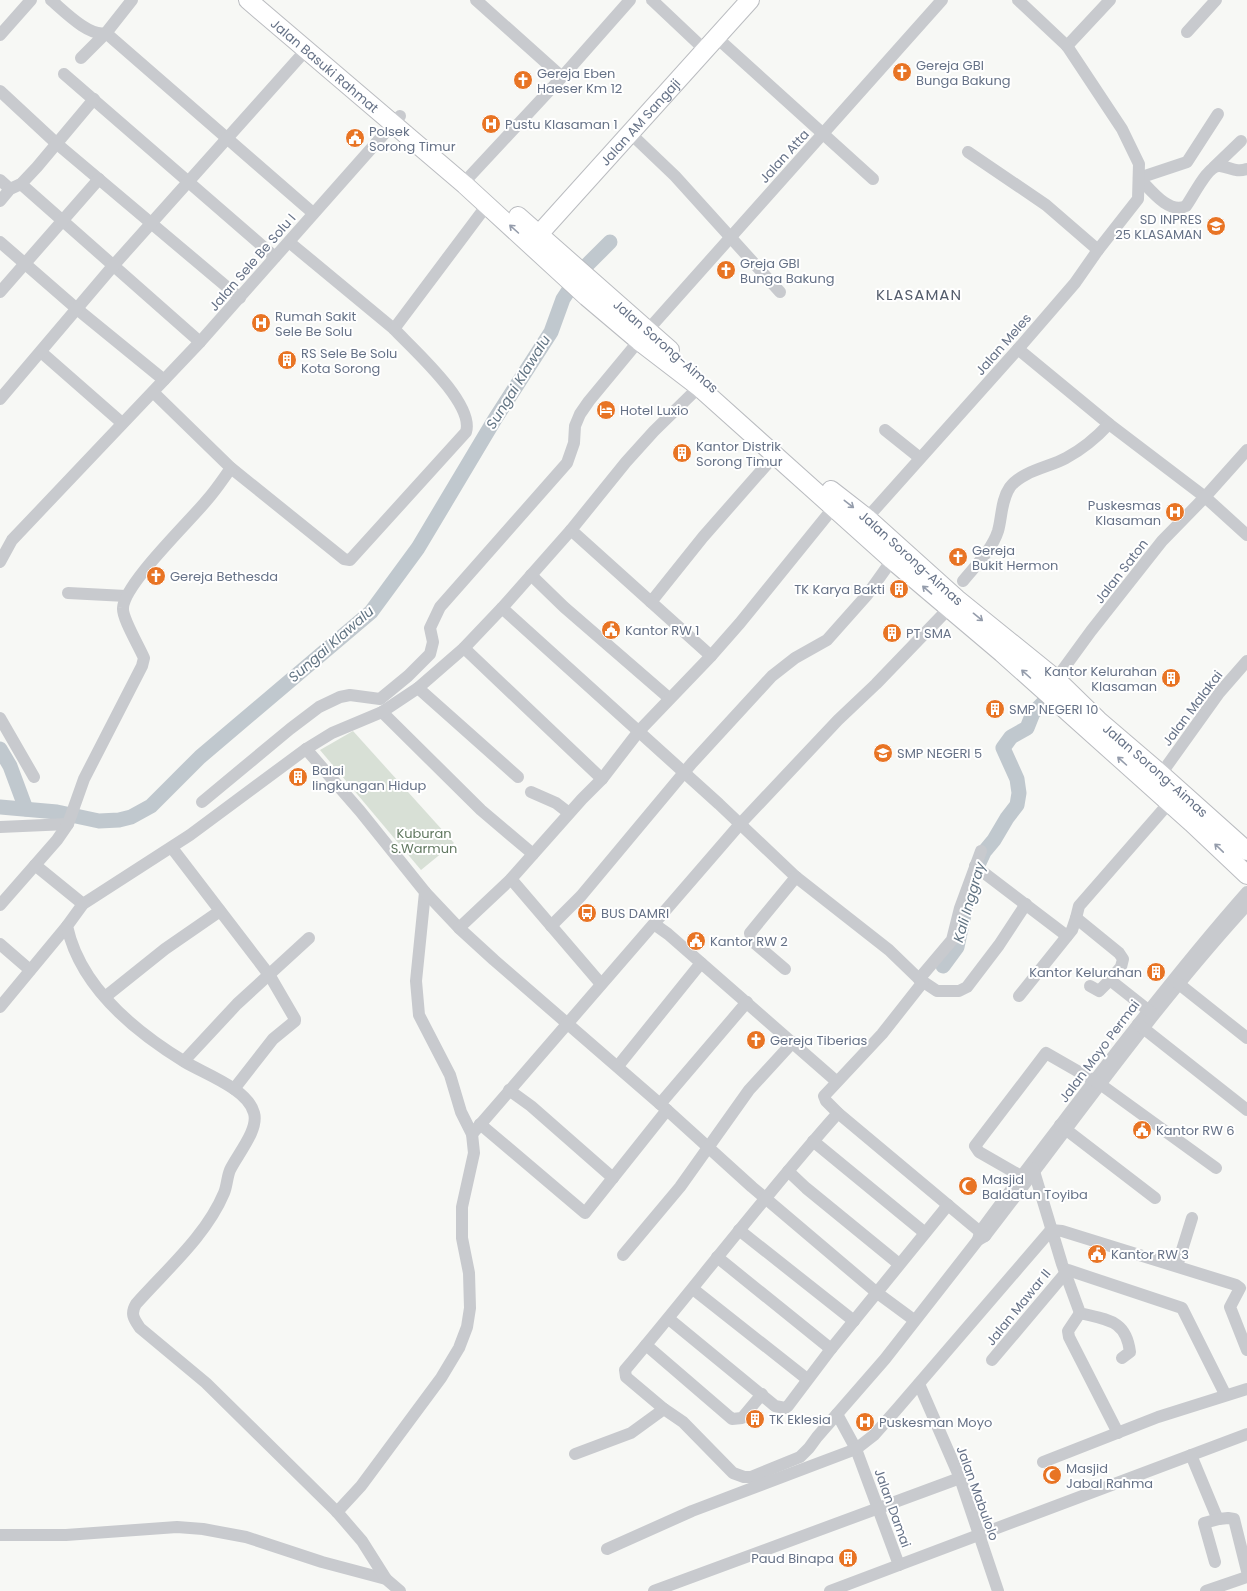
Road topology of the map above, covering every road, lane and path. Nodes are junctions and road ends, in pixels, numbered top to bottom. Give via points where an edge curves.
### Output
1 (31, 0) edge
2 (51, 0) edge
3 (132, 0) edge
4 (248, 0) edge
5 (267, 0) edge
6 (476, 0) edge
7 (630, 0) edge
8 (652, 0) edge
9 (750, 0) edge
10 (942, 0) edge
11 (1018, 0) edge
12 (1110, 0) edge
13 (1216, 0) edge
14 (106, 32) junction
15 (1187, 32) dead end
16 (0, 35) edge
17 (711, 43) junction
18 (1067, 46) junction
19 (306, 50) junction
20 (80, 58) dead end
21 (64, 74) dead end
22 (562, 77) junction
23 (0, 91) edge
24 (94, 99) junction
25 (1218, 114) dead end
26 (397, 120) junction
27 (631, 134) junction
28 (823, 134) junction
29 (228, 139) junction
30 (1241, 142) dead end
31 (56, 143) junction
32 (968, 152) dead end
33 (1214, 167) junction
34 (1247, 169) edge
35 (470, 176) junction
36 (99, 178) junction
37 (1139, 178) junction
38 (873, 179) dead end
39 (0, 180) edge
40 (190, 182) junction
41 (15, 186) junction
42 (0, 201) edge
43 (487, 205) junction
44 (314, 213) junction
45 (62, 220) junction
46 (151, 224) junction
47 (730, 238) junction
48 (535, 239) junction
49 (0, 242) edge
50 (289, 242) junction
51 (1098, 250) junction
52 (275, 257) junction
53 (25, 263) junction
54 (113, 266) junction
55 (568, 271) joint
56 (0, 292) edge
57 (780, 292) dead end
58 (240, 298) junction
59 (77, 309) junction
60 (394, 329) junction
61 (643, 336) junction
62 (200, 342) junction
63 (1018, 349) junction
64 (41, 352) junction
65 (164, 380) junction
66 (699, 388) junction
67 (154, 393) junction
68 (1, 398) edge
69 (122, 423) junction
70 (1109, 424) junction
71 (885, 430) dead end
72 (1247, 450) edge
73 (775, 455) junction
74 (920, 458) junction
75 (231, 468) junction
76 (1205, 497) junction
77 (834, 507) junction
78 (868, 518) junction
79 (571, 530) junction
80 (1247, 535) edge
81 (892, 560) junction
82 (0, 562) edge
83 (531, 575) junction
84 (963, 581) dead end
85 (68, 593) dead end
86 (126, 596) junction
87 (651, 602) junction
88 (953, 604) junction
89 (502, 608) junction
90 (464, 648) junction
91 (711, 656) junction
92 (1247, 661) edge
93 (1056, 679) junction
94 (418, 688) junction
95 (669, 698) junction
96 (382, 712) junction
97 (0, 718) edge
98 (639, 731) junction
99 (306, 749) junction
100 (684, 772) junction
101 (1161, 774) junction
102 (34, 777) dead end
103 (518, 777) dead end
104 (602, 780) junction
105 (531, 792) dead end
106 (202, 802) dead end
107 (1169, 803) junction
108 (569, 813) junction
109 (69, 819) junction
110 (740, 823) junction
111 (0, 827) edge
112 (172, 848) junction
113 (981, 851) dead end
114 (1247, 851) edge
115 (533, 854) junction
116 (35, 865) junction
117 (978, 867) junction
118 (1247, 875) edge
119 (796, 877) junction
120 (511, 878) junction
121 (425, 892) junction
122 (1247, 892) edge
123 (83, 904) junction
124 (1026, 904) junction
125 (1247, 904) edge
126 (0, 905) edge
127 (220, 911) junction
128 (1076, 918) junction
129 (654, 924) junction
130 (67, 926) junction
131 (551, 926) junction
132 (459, 928) junction
133 (1067, 936) junction
134 (309, 938) dead end
135 (0, 944) edge
136 (701, 963) junction
137 (785, 969) dead end
138 (30, 970) junction
139 (270, 976) junction
140 (921, 980) junction
141 (1110, 980) junction
142 (601, 984) junction
143 (1178, 984) junction
144 (1090, 986) dead end
145 (1019, 996) dead end
146 (105, 997) junction
147 (747, 1002) junction
148 (0, 1007) edge
149 (1151, 1012) junction
150 (567, 1024) junction
151 (1140, 1026) junction
152 (1247, 1038) edge
153 (794, 1042) junction
154 (184, 1061) junction
155 (618, 1066) junction
156 (836, 1081) junction
157 (1098, 1082) junction
158 (234, 1089) junction
159 (509, 1090) junction
160 (664, 1107) junction
161 (1247, 1110) edge
162 (838, 1113) junction
163 (480, 1124) junction
164 (1063, 1127) junction
165 (472, 1134) junction
166 (813, 1141) junction
167 (709, 1147) junction
168 (1032, 1168) junction
169 (1216, 1168) dead end
170 (788, 1171) junction
171 (1021, 1176) junction
172 (613, 1178) junction
173 (765, 1198) junction
174 (1155, 1198) dead end
175 (948, 1205) junction
176 (1192, 1218) dead end
177 (739, 1230) junction
178 (1051, 1230) junction
179 (925, 1233) junction
180 (981, 1236) junction
181 (623, 1255) dead end
182 (717, 1257) junction
183 (899, 1264) junction
184 (1177, 1266) junction
185 (1065, 1271) junction
186 (693, 1288) junction
187 (1243, 1288) edge
188 (876, 1292) junction
189 (1080, 1313) junction
190 (669, 1318) junction
191 (914, 1320) junction
192 (854, 1321) junction
193 (646, 1345) junction
194 (831, 1348) junction
195 (1247, 1350) edge
196 (1122, 1358) dead end
197 (992, 1360) dead end
198 (807, 1379) junction
199 (920, 1384) junction
200 (1247, 1389) edge
201 (762, 1394) junction
202 (1225, 1394) junction
203 (664, 1409) junction
204 (837, 1414) junction
205 (1118, 1433) junction
206 (1246, 1437) edge
207 (856, 1449) junction
208 (574, 1454) dead end
209 (1191, 1455) junction
210 (1043, 1462) dead end
211 (960, 1478) junction
212 (746, 1483) junction
213 (878, 1508) junction
214 (337, 1512) junction
215 (1219, 1519) junction
216 (980, 1534) junction
217 (0, 1535) edge
218 (607, 1549) dead end
219 (1216, 1562) dead end
220 (899, 1565) junction
221 (1247, 1571) edge
222 (1247, 1577) edge
223 (386, 1579) junction
224 (858, 1586) edge
225 (1230, 1587) edge
226 (400, 1591) edge
227 (654, 1591) edge
228 (830, 1591) edge
229 (998, 1591) edge
230 (1206, 1591) edge

1 - 16 street
2 - 14 street via 89,30 96,34
3 - 14 street
4 - 19 highway, Jalan Basuki Rahmat
5 - 26 highway, Jalan Basuki Rahmat
6 - 22 street
7 - 22 street
8 - 17 street
9 - 17 highway, Jalan AM Sangaji
10 - 28 street, Jalan Atta
11 - 18 street
12 - 18 street
13 - 15 street
14 - 20 street
14 - 29 street
17 - 27 highway, Jalan AM Sangaji
17 - 28 street
18 - 37 street, Jalan Meles via 1131,145 1139,164
19 - 26 highway, Jalan Basuki Rahmat
19 - 29 street
21 - 24 street
22 - 35 street
23 - 31 street
24 - 31 street
24 - 40 street
25 - 37 street via 1186,162
26 - 35 highway, Jalan Basuki Rahmat
26 - 43 highway, Jalan Basuki Rahmat
26 - 44 street, Jalan Sele Be Solu I
27 - 47 street via 675,176
27 - 48 highway, Jalan AM Sangaji
28 - 38 street
28 - 47 street, Jalan Atta
29 - 40 street
29 - 44 street
30 - 33 street
31 - 36 street
31 - 41 street
32 - 51 street via 1046,205
33 - 34 street via 1218,165 1235,171
33 - 37 street via 1186,206 1181,208 1162,200
35 - 48 highway, Jalan Basuki Rahmat
36 - 45 street
36 - 46 street
37 - 51 street, Jalan Meles via 1138,199
39 - 41 street
40 - 46 street
40 - 52 street
41 - 42 street
41 - 45 street
48 -> 43 highway, Jalan Basuki Rahmat
43 - 60 street
44 - 50 street, Jalan Sele Be Solu I
45 - 53 street
45 - 54 street
46 - 54 street
46 - 58 street
47 - 57 street
47 - 61 street, Jalan Atta
48 - 55 highway, Jalan Basuki Rahmat
49 - 53 street
50 - 52 street, Jalan Sele Be Solu I
50 - 60 street
51 - 63 street, Jalan Meles via 1075,283
52 - 58 street, Jalan Sele Be Solu I
53 - 56 street
53 - 59 street
54 - 59 street
54 - 62 street
55 - 61 highway, Jalan Sorong-Aimas
58 - 62 street, Jalan Sele Be Solu I
59 - 64 street
59 - 65 street
60 - 75 street via 450,390 465,412 468,425 466,432 350,560 344,559
61 - 66 highway, Jalan Sorong-Aimas
61 -> 78 highway, Jalan Sorong-Aimas
61 - 106 street, Jalan Atta via 580,414 567,463 440,608 430,628 432,648 425,660 380,699 359,695 340,697 310,713
62 - 65 street, Jalan Sele Be Solu I
63 - 70 street
63 - 74 street, Jalan Meles
64 - 68 street
64 - 69 street
65 - 67 street, Jalan Sele Be Solu I
66 - 73 highway, Jalan Sorong-Aimas
66 - 79 street via 626,462
67 - 69 street, Jalan Sele Be Solu I
67 - 75 street
69 - 82 street, Jalan Sele Be Solu I via 12,540
70 - 76 street
70 - 84 street via 1083,449 1028,474 1010,487 994,540
71 - 74 street
72 - 76 street, Jalan Saton
73 - 77 highway, Jalan Sorong-Aimas
73 - 87 street via 703,537
74 - 78 street, Jalan Meles
75 - 86 street via 208,500
76 - 80 street
76 - 93 street, Jalan Saton via 1142,565
77 - 81 highway, Jalan Sorong-Aimas
77 - 91 street
78 - 88 highway, Jalan Sorong-Aimas
79 - 83 street
79 - 87 street
88 -> 81 highway, Jalan Sorong-Aimas
81 - 100 street via 837,630 827,640 794,658 772,676
83 - 89 street
83 - 95 street
85 - 86 street
86 - 109 street via 124,616 144,661 84,779
87 - 91 street
88 -> 93 highway, Jalan Sorong-Aimas
107 -> 88 highway, Jalan Sorong-Aimas via 1002,653
88 - 110 street
89 - 90 street
89 - 98 street
90 - 94 street
90 - 104 street
91 - 95 street
92 - 101 street, Jalan Malakai via 1219,693
93 - 101 highway, Jalan Sorong-Aimas via 1098,720
94 - 96 street
94 - 103 street
95 - 98 street
96 - 99 street via 332,733
96 - 115 street via 481,810
97 - 102 street
98 - 100 street
98 - 104 street
99 - 112 street
99 - 121 street via 360,810
100 - 110 street
100 - 131 street via 581,896
101 - 114 highway, Jalan Sorong-Aimas
104 - 108 street
105 - 108 street via 556,802
118 -> 107 highway, Jalan Sorong-Aimas
107 - 128 street via 1079,906
108 - 115 street
109 - 111 street
109 - 116 street via 57,840
110 - 119 street
110 - 129 street
112 - 123 street
112 - 127 street
113 - 117 street
115 - 120 street
116 - 123 street
116 - 126 street
117 - 124 street
117 - 140 street via 952,940
119 - 137 street via 750,932 752,941
119 - 140 street via 889,950
120 - 131 street
120 - 132 street
121 - 132 street
121 - 165 street via 416,980 419,1015 450,1075
122 - 149 street, Jalan Moyo Permai via 1202,943
123 - 130 street
124 - 133 street
124 - 140 street via 999,945 966,987 959,991 937,991
125 - 143 street, Jalan Moyo Permai
127 - 139 street
127 - 146 street via 165,949
128 - 133 street
128 - 141 street via 1123,959 1121,967
129 - 136 street
129 - 142 street
130 - 138 street
130 - 146 street via 76,954
131 - 142 street
132 - 150 street
133 - 145 street
134 - 139 street
135 - 138 street
136 - 147 street
136 - 155 street
138 - 148 street
139 - 154 street via 237,1004
139 - 158 street via 295,1021 273,1038
140 - 156 street via 882,1034
141 - 144 street via 1099,991
141 - 149 street
142 - 150 street
143 - 149 street, Jalan Moyo Permai
143 - 152 street
146 - 154 street via 122,1016
147 - 153 street
147 - 160 street
149 - 151 street, Jalan Moyo Permai
150 - 155 street
150 - 159 street
151 - 157 street, Jalan Moyo Permai
151 - 161 street
153 - 156 street
153 - 167 street via 749,1090
154 - 158 street
155 - 160 street
156 - 162 street via 824,1096
157 - 164 street, Jalan Moyo Permai
157 - 169 street
157 - 171 street via 1046,1054 976,1144 976,1149
158 - 214 street via 243,1096 254,1113 252,1132 229,1171 224,1193 198,1236 136,1304 132,1316 140,1328 206,1383
159 - 163 street
159 - 172 street
160 - 167 street
160 - 172 street
162 - 166 street
162 - 175 street
163 - 165 street
163 - 172 street via 585,1213
164 - 168 street, Jalan Moyo Permai
164 - 174 street
165 - 214 street via 474,1153 462,1207 462,1238 470,1273 467,1327 459,1348 441,1378 361,1486
166 - 170 street
166 - 179 street
167 - 173 street
167 - 181 street
168 - 171 street, Jalan Moyo Permai
168 - 178 street
168 - 180 street, Jalan Moyo Permai
170 - 173 street
170 - 183 street
171 - 180 street, Jalan Moyo Permai
173 - 177 street
173 - 188 street
175 - 179 street
175 - 180 street
176 - 184 street
177 - 182 street
177 - 192 street
178 - 184 street
178 - 185 street
178 - 199 street
179 - 183 street
180 - 191 street
182 - 186 street
182 - 194 street
183 - 188 street
184 - 187 street
185 - 189 street
185 - 197 street, Jalan Mawar II
185 - 202 street via 1182,1308
186 - 190 street
186 - 198 street
187 - 195 street via 1230,1307
188 - 191 street
188 - 192 street
189 - 196 street via 1120,1326 1125,1332 1130,1352
189 - 205 street via 1068,1331 1069,1337
190 - 193 street
190 - 201 street
191 - 204 street via 885,1359
192 - 194 street
193 - 201 street via 732,1419 742,1418
193 - 203 street via 625,1370 625,1374
194 - 198 street
198 - 201 street via 785,1408 775,1406
199 - 207 street via 874,1435
199 - 211 street, Jalan Mabulolo
200 - 202 street
202 - 205 street
203 - 208 street via 631,1433
203 - 212 street via 684,1422
204 - 207 street, Jalan Damai
204 - 212 street via 800,1457 751,1477
205 - 210 street
206 - 209 street, Jalan Damai
207 - 212 street
207 - 213 street, Jalan Damai
209 - 215 street
209 - 216 street, Jalan Damai via 1034,1516
211 - 213 street
211 - 216 street, Jalan Mabulolo
212 - 218 street
213 - 220 street, Jalan Damai
213 - 227 street
214 - 223 street via 362,1541
215 - 219 street via 1204,1523
215 - 221 street via 1234,1519
216 - 220 street, Jalan Damai
216 - 229 street, Jalan Mabulolo
217 - 223 street via 66,1535 177,1527 203,1529 246,1537 322,1562
220 - 224 street
222 - 225 street
223 - 226 street
224 - 228 street
225 - 230 street

